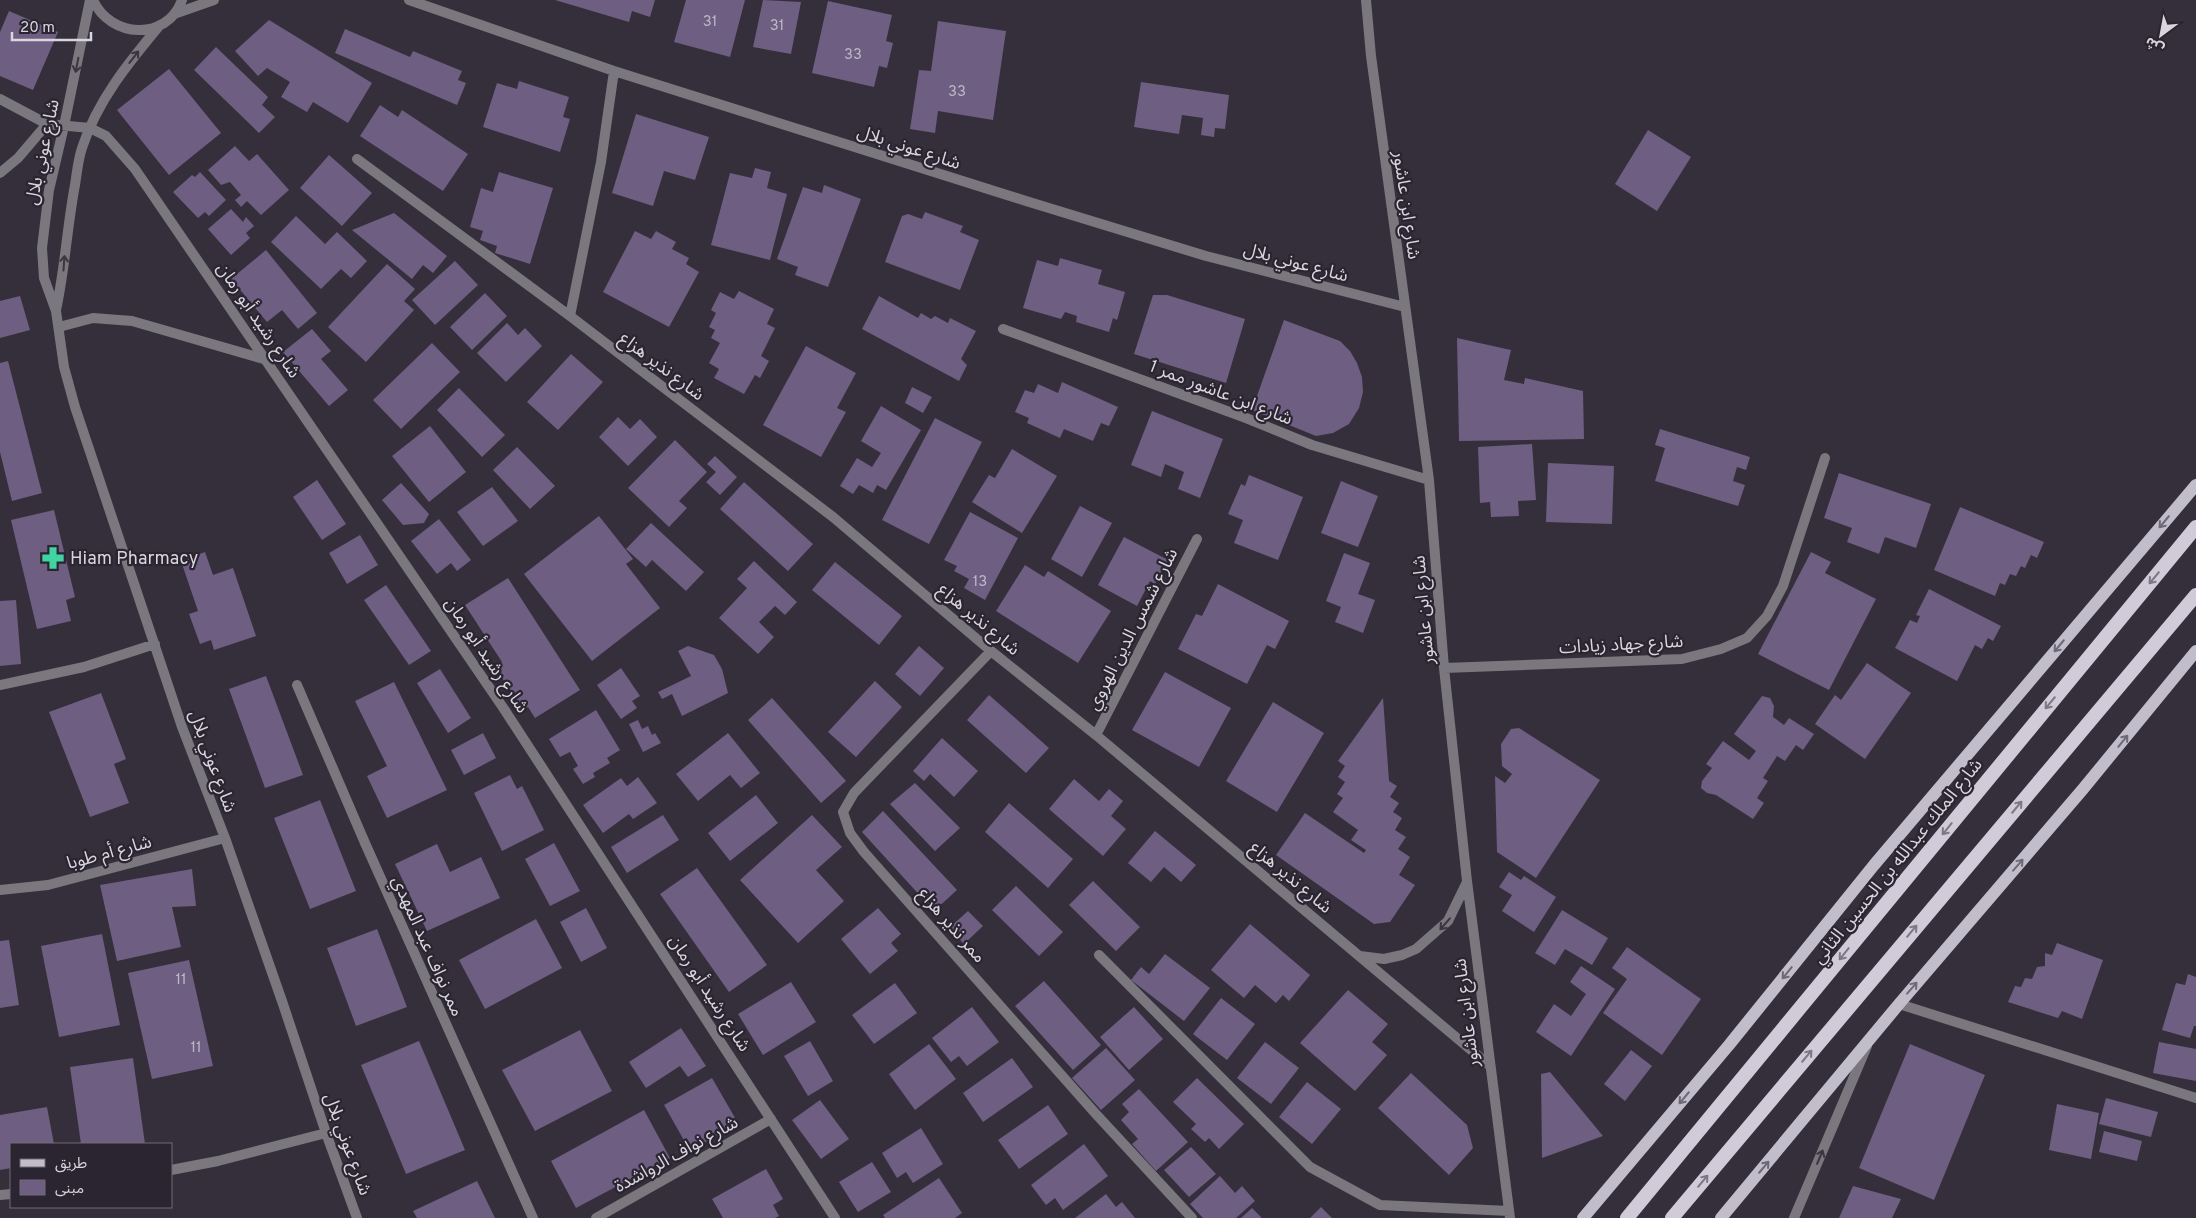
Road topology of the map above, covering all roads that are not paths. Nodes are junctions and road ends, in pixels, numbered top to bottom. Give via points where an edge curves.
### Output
1 (91, 0) edge
2 (182, 0) edge
3 (214, 0) edge
4 (409, 0) edge
5 (1366, 0) edge
6 (174, 14) junction
7 (160, 25) junction
8 (614, 70) junction
9 (0, 99) edge
10 (47, 124) junction
11 (64, 126) junction
12 (90, 128) junction
13 (356, 159) dead end
14 (0, 172) edge
15 (1405, 307) junction
16 (56, 311) junction
17 (570, 316) junction
18 (59, 327) junction
19 (1003, 329) dead end
20 (267, 360) junction
21 (1824, 458) dead end
22 (1429, 480) junction
23 (2196, 485) edge
24 (2196, 527) edge
25 (1197, 539) dead end
26 (2196, 595) edge
27 (155, 644) junction
28 (2196, 651) edge
29 (991, 652) junction
30 (1444, 668) junction
31 (297, 685) dead end
32 (0, 686) edge
33 (1096, 735) junction
34 (225, 838) junction
35 (1467, 881) junction
36 (0, 890) edge
37 (1099, 955) dead end
38 (1360, 956) junction
39 (1899, 1004) junction
40 (1870, 1039) junction
41 (1489, 1065) junction
42 (2196, 1098) edge
43 (771, 1119) junction
44 (326, 1133) junction
45 (172, 1170) edge
46 (1509, 1215) edge
47 (357, 1218) edge
48 (533, 1218) edge
49 (596, 1218) edge
50 (835, 1218) edge
51 (1192, 1218) edge
52 (1582, 1218) edge
53 (1626, 1218) edge
54 (1672, 1218) edge
55 (1721, 1218) edge
56 (1794, 1218) edge

1 - 7 street via 101,14 118,27 139,30
1 -> 11 street, شارع عوني بلال
2 - 6 street
3 - 6 street
4 - 8 street, شارع عوني بلال
5 - 15 street, شارع ابن عاشور via 1370,56
6 - 7 street
12 -> 7 street, شارع عوني بلال via 117,78
8 - 15 street, شارع عوني بلال via 1206,256
8 - 17 street via 601,162
9 - 10 street
10 - 11 street
10 - 14 street via 18,158
11 - 12 street
11 - 16 street, شارع عوني بلال via 48,190 42,248 44,278
16 -> 12 street, شارع عوني بلال via 78,161
12 - 20 street, شارع رشيد أبو رمان via 106,136 135,169
13 - 17 street, شارع نذير هزاع
15 - 22 street, شارع ابن عاشور
16 - 18 street, شارع عوني بلال
17 - 29 street, شارع نذير هزاع via 832,518
18 - 20 street via 93,318 132,321
18 - 27 street, شارع عوني بلال via 64,366 75,407
19 - 22 street, شارع ابن عاشور ممر 1 via 1246,418 1312,446
20 - 43 street, شارع رشيد أبو رمان via 504,709
21 - 30 street, شارع جهاد زيادات via 1783,586 1767,616 1747,638 1721,650 1682,659
22 - 30 street, شارع ابن عاشور
23 -> 52 main road via 1874,865 1729,1045
24 -> 53 highway, شارع الملك عبدالله بن الحسين الثاني
25 - 33 street, شارع شمس الدين الهروي
54 -> 26 highway
27 - 32 street via 84,667
27 - 34 street, شارع عوني بلال via 182,727
39 -> 28 main road
29 - 33 street, شارع نذير هزاع
29 - 51 street, ممر نذير هزاع via 854,793 843,812 845,822 864,852
30 - 35 street, شارع ابن عاشور
31 - 48 street, ممر نواف عبد المهدي
33 - 38 street, شارع نذير هزاع
34 - 36 street, شارع أم طوبا via 48,885
34 - 44 street, شارع عوني بلال
35 -> 38 street via 1448,921 1416,950 1384,959
35 - 41 street, شارع ابن عاشور
37 - 46 street via 1310,1167 1380,1205
38 - 41 street, شارع نذير هزاع
39 - 40 main road
39 - 42 street
55 -> 40 main road
56 -> 40 street
41 - 46 street, شارع ابن عاشور
43 - 49 street, شارع نواف الرواشدة
43 - 50 street, شارع رشيد أبو رمان
44 - 45 street
44 - 47 street, شارع عوني بلال

